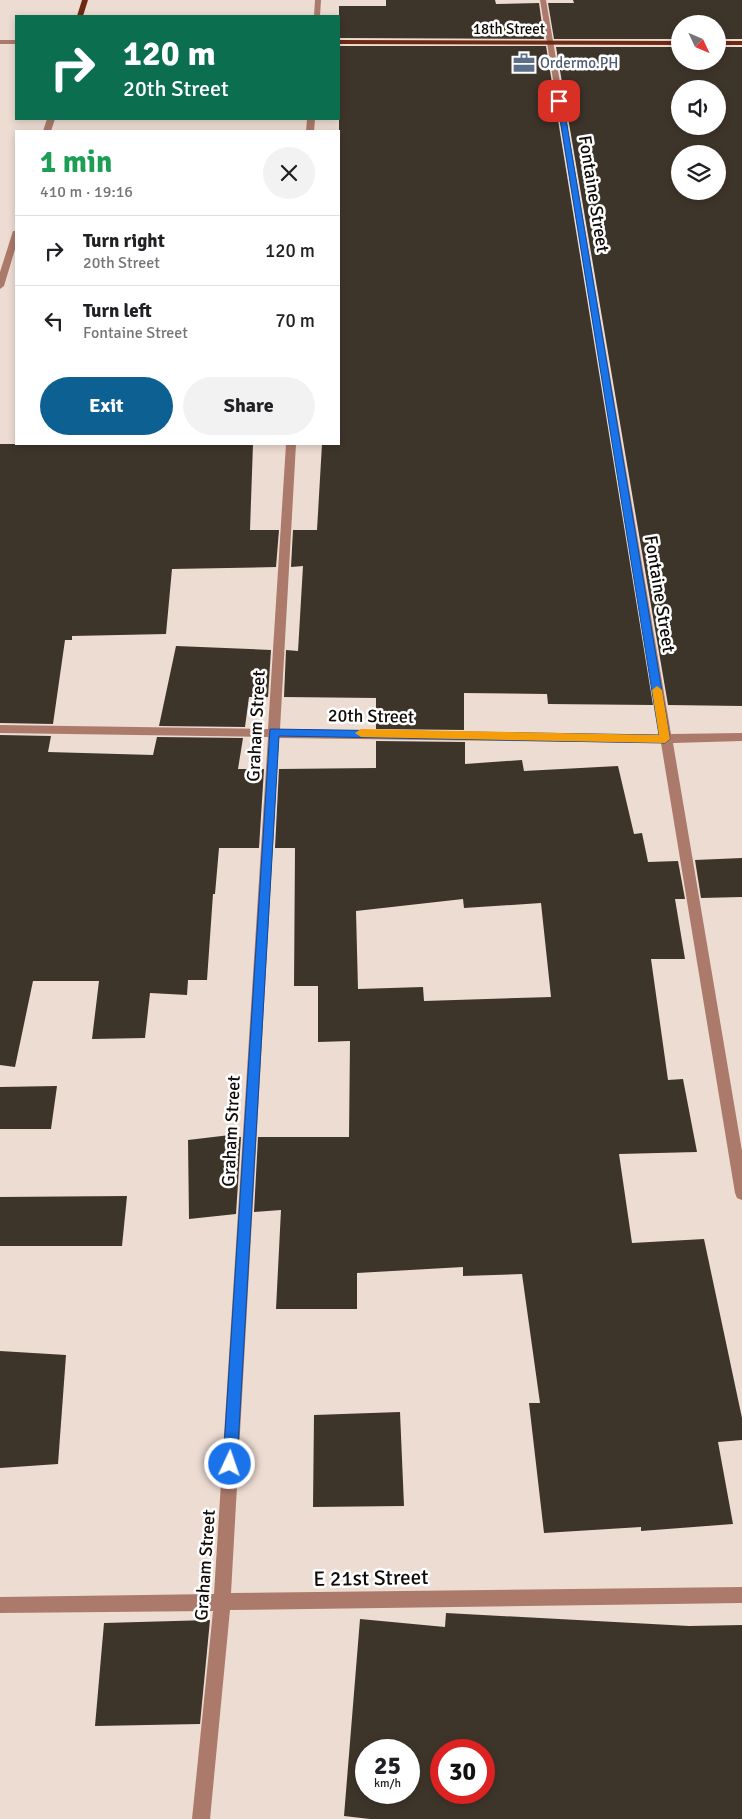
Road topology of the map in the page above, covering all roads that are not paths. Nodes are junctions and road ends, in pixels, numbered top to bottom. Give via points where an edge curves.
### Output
1 (84, 0) edge
2 (318, 0) edge
3 (543, 0) edge
4 (80, 15) edge
5 (317, 15) edge
6 (0, 42) edge
7 (15, 42) edge
8 (340, 42) edge
9 (550, 43) junction
10 (671, 43) edge
11 (726, 43) edge
12 (742, 43) edge
13 (15, 236) edge
14 (0, 286) edge
15 (291, 445) edge
16 (0, 729) edge
17 (274, 732) junction
18 (742, 737) edge
19 (665, 739) junction
20 (742, 1193) edge
21 (742, 1595) edge
22 (222, 1602) junction
23 (0, 1605) edge
24 (201, 1819) edge

1 - 4 main road
2 - 5 street
3 - 9 street, Fontaine Street
6 - 7 street
8 - 9 main road, 18th Street
9 - 10 main road, 18th Street
9 - 19 street, Fontaine Street
11 - 12 main road
13 - 14 street
15 - 17 street, Graham Street
16 - 17 street, 20th Street
17 - 19 street, 20th Street
17 - 22 street, Graham Street
18 - 19 street, 20th Street
19 - 20 street, Fontaine Street
21 - 22 street, E 21st Street
22 - 23 street, E 21st Street
22 - 24 street, Graham Street

